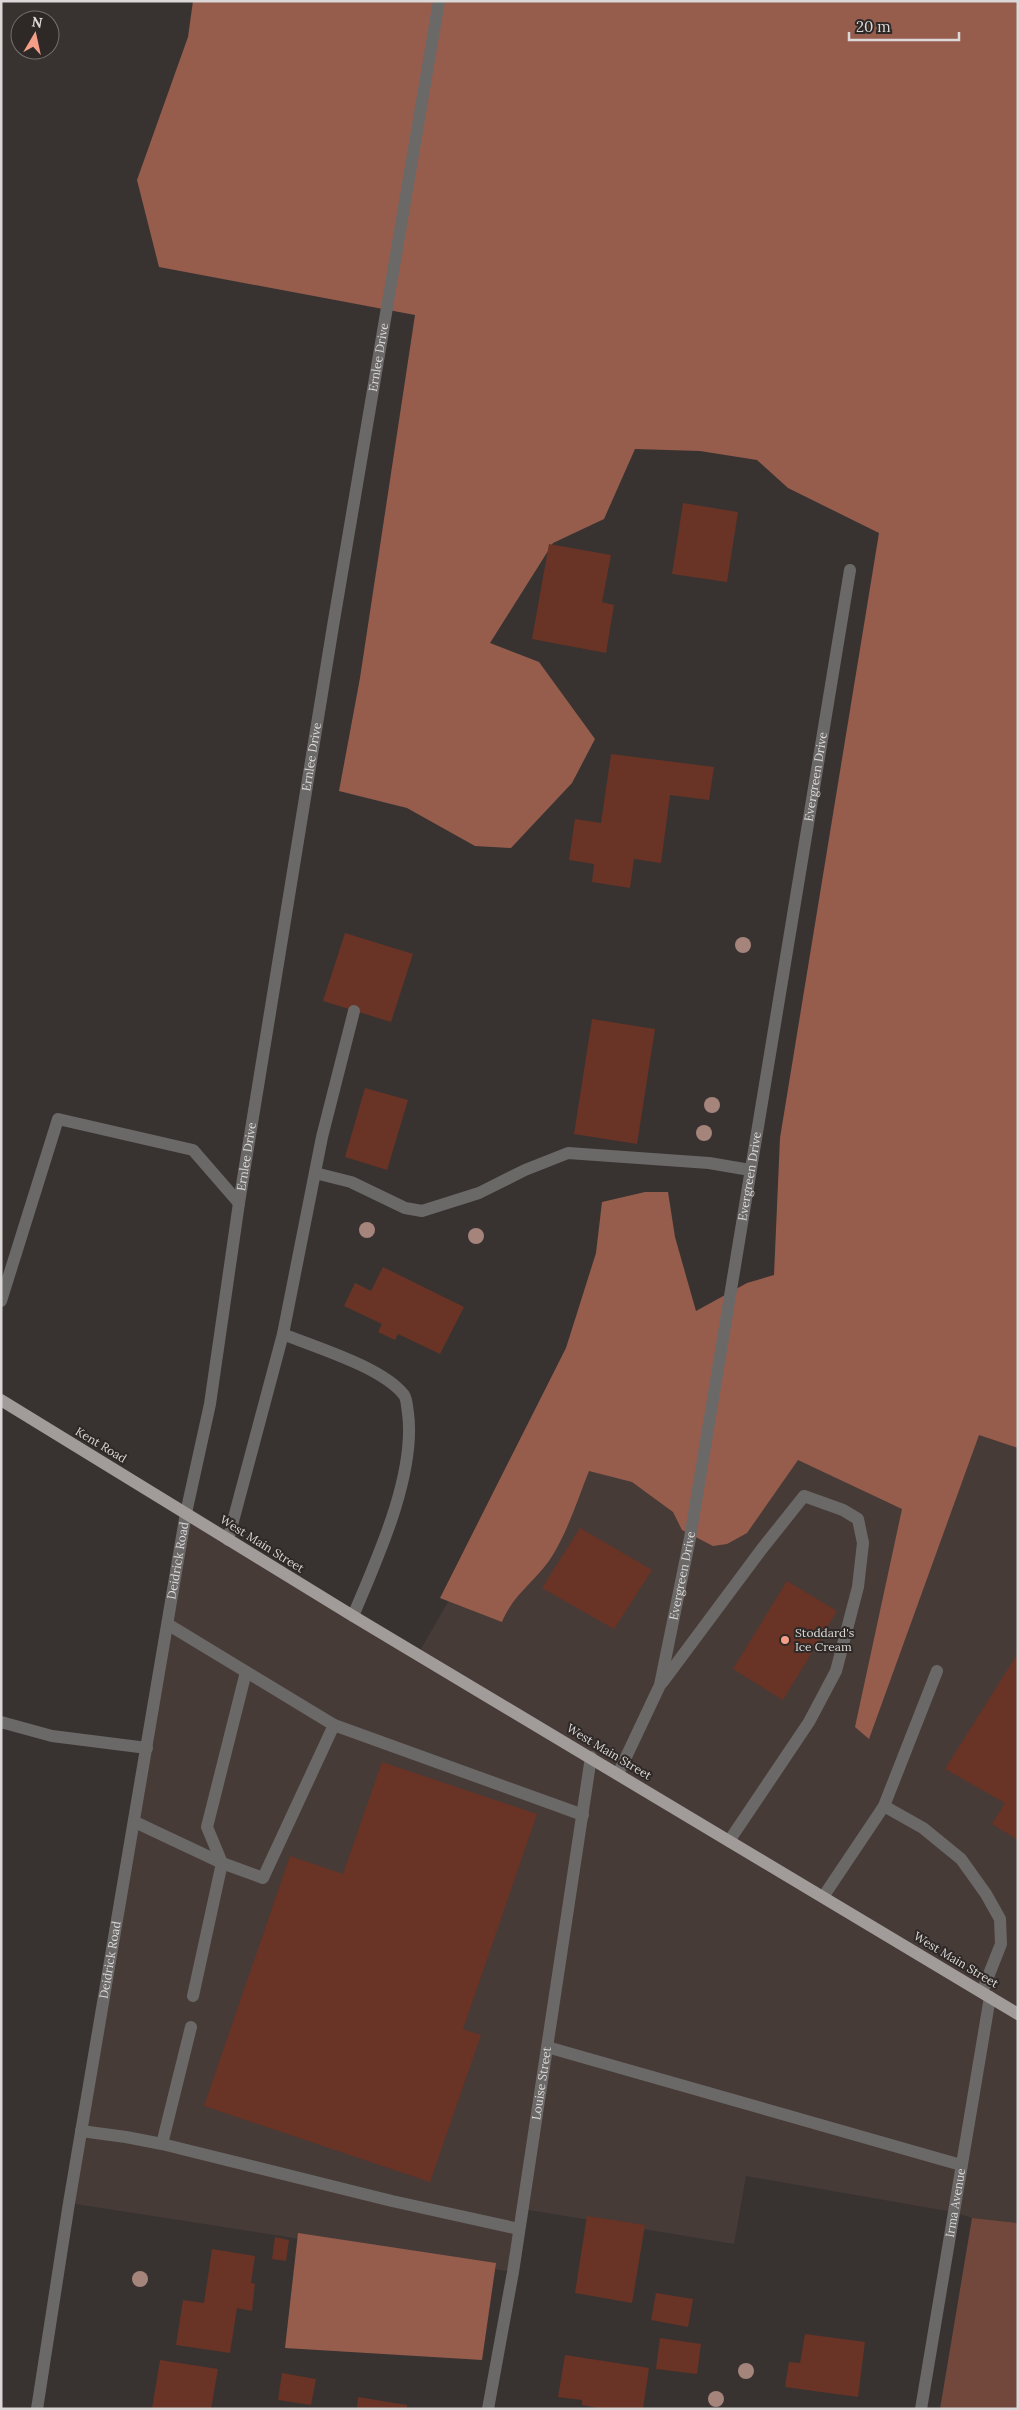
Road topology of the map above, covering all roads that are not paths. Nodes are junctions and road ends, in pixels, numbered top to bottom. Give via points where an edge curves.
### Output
1 (439, 1) edge
2 (850, 570) dead end
3 (354, 1011) dead end
4 (750, 1170) junction
5 (315, 1173) junction
6 (239, 1203) junction
7 (1, 1301) edge
8 (283, 1334) junction
9 (1, 1400) edge
10 (186, 1513) junction
11 (228, 1540) junction
12 (353, 1616) junction
13 (168, 1626) junction
14 (937, 1671) dead end
15 (246, 1672) junction
16 (660, 1685) junction
17 (1, 1722) edge
18 (334, 1725) junction
19 (147, 1748) junction
20 (591, 1757) junction
21 (618, 1774) junction
22 (884, 1806) junction
23 (583, 1815) junction
24 (134, 1822) junction
25 (729, 1841) junction
26 (222, 1864) junction
27 (823, 1897) junction
28 (986, 1994) junction
29 (192, 1996) dead end
30 (1018, 2014) edge
31 (191, 2027) dead end
32 (547, 2047) junction
33 (81, 2131) junction
34 (162, 2144) junction
35 (962, 2164) junction
36 (519, 2229) junction
37 (37, 2409) edge
38 (488, 2409) edge
39 (921, 2409) edge

1 - 6 street, Ernlee Drive via 332,626
2 - 4 street, Evergreen Drive
3 - 5 street
4 - 5 street via 709,1163 568,1153 479,1193 422,1211 405,1208 351,1182
4 - 16 street, Evergreen Drive via 690,1538
5 - 8 street
6 - 7 street via 192,1150 58,1119
6 - 10 street, Ernlee Drive via 210,1404
8 - 11 street
8 - 12 street via 383,1375 406,1396 410,1432 401,1482 386,1534
9 - 10 main road, Kent Road
10 - 11 main road, West Main Street
10 - 13 street, Deidrick Road
11 - 12 main road, West Main Street
12 - 20 main road, West Main Street
13 - 15 street
13 - 19 street, Deidrick Road
14 - 22 street
15 - 18 street
15 - 26 street via 207,1827
16 - 21 street, Evergreen Drive
16 - 25 street via 804,1496 858,1519 863,1543 858,1587 836,1671 809,1722
17 - 19 street via 52,1736
18 - 23 street
18 - 26 street via 263,1878
19 - 24 street, Deidrick Road
20 - 21 main road, West Main Street
20 - 23 street, Louise Street
21 - 25 main road, West Main Street
22 - 27 street
22 - 28 street, Irma Avenue via 923,1828 960,1859 1000,1919 1001,1944
23 - 32 street, Louise Street
24 - 26 street
24 - 33 street, Deidrick Road
25 - 27 main road, West Main Street
26 - 29 street
27 - 28 main road, West Main Street
28 - 30 main road, West Main Street
28 - 35 street, Irma Avenue
31 - 34 street
32 - 35 street
32 - 36 street, Louise Street
33 - 34 street
33 - 37 street, Deidrick Road
34 - 36 street
35 - 39 street, Irma Avenue
36 - 38 street, Louise Street

